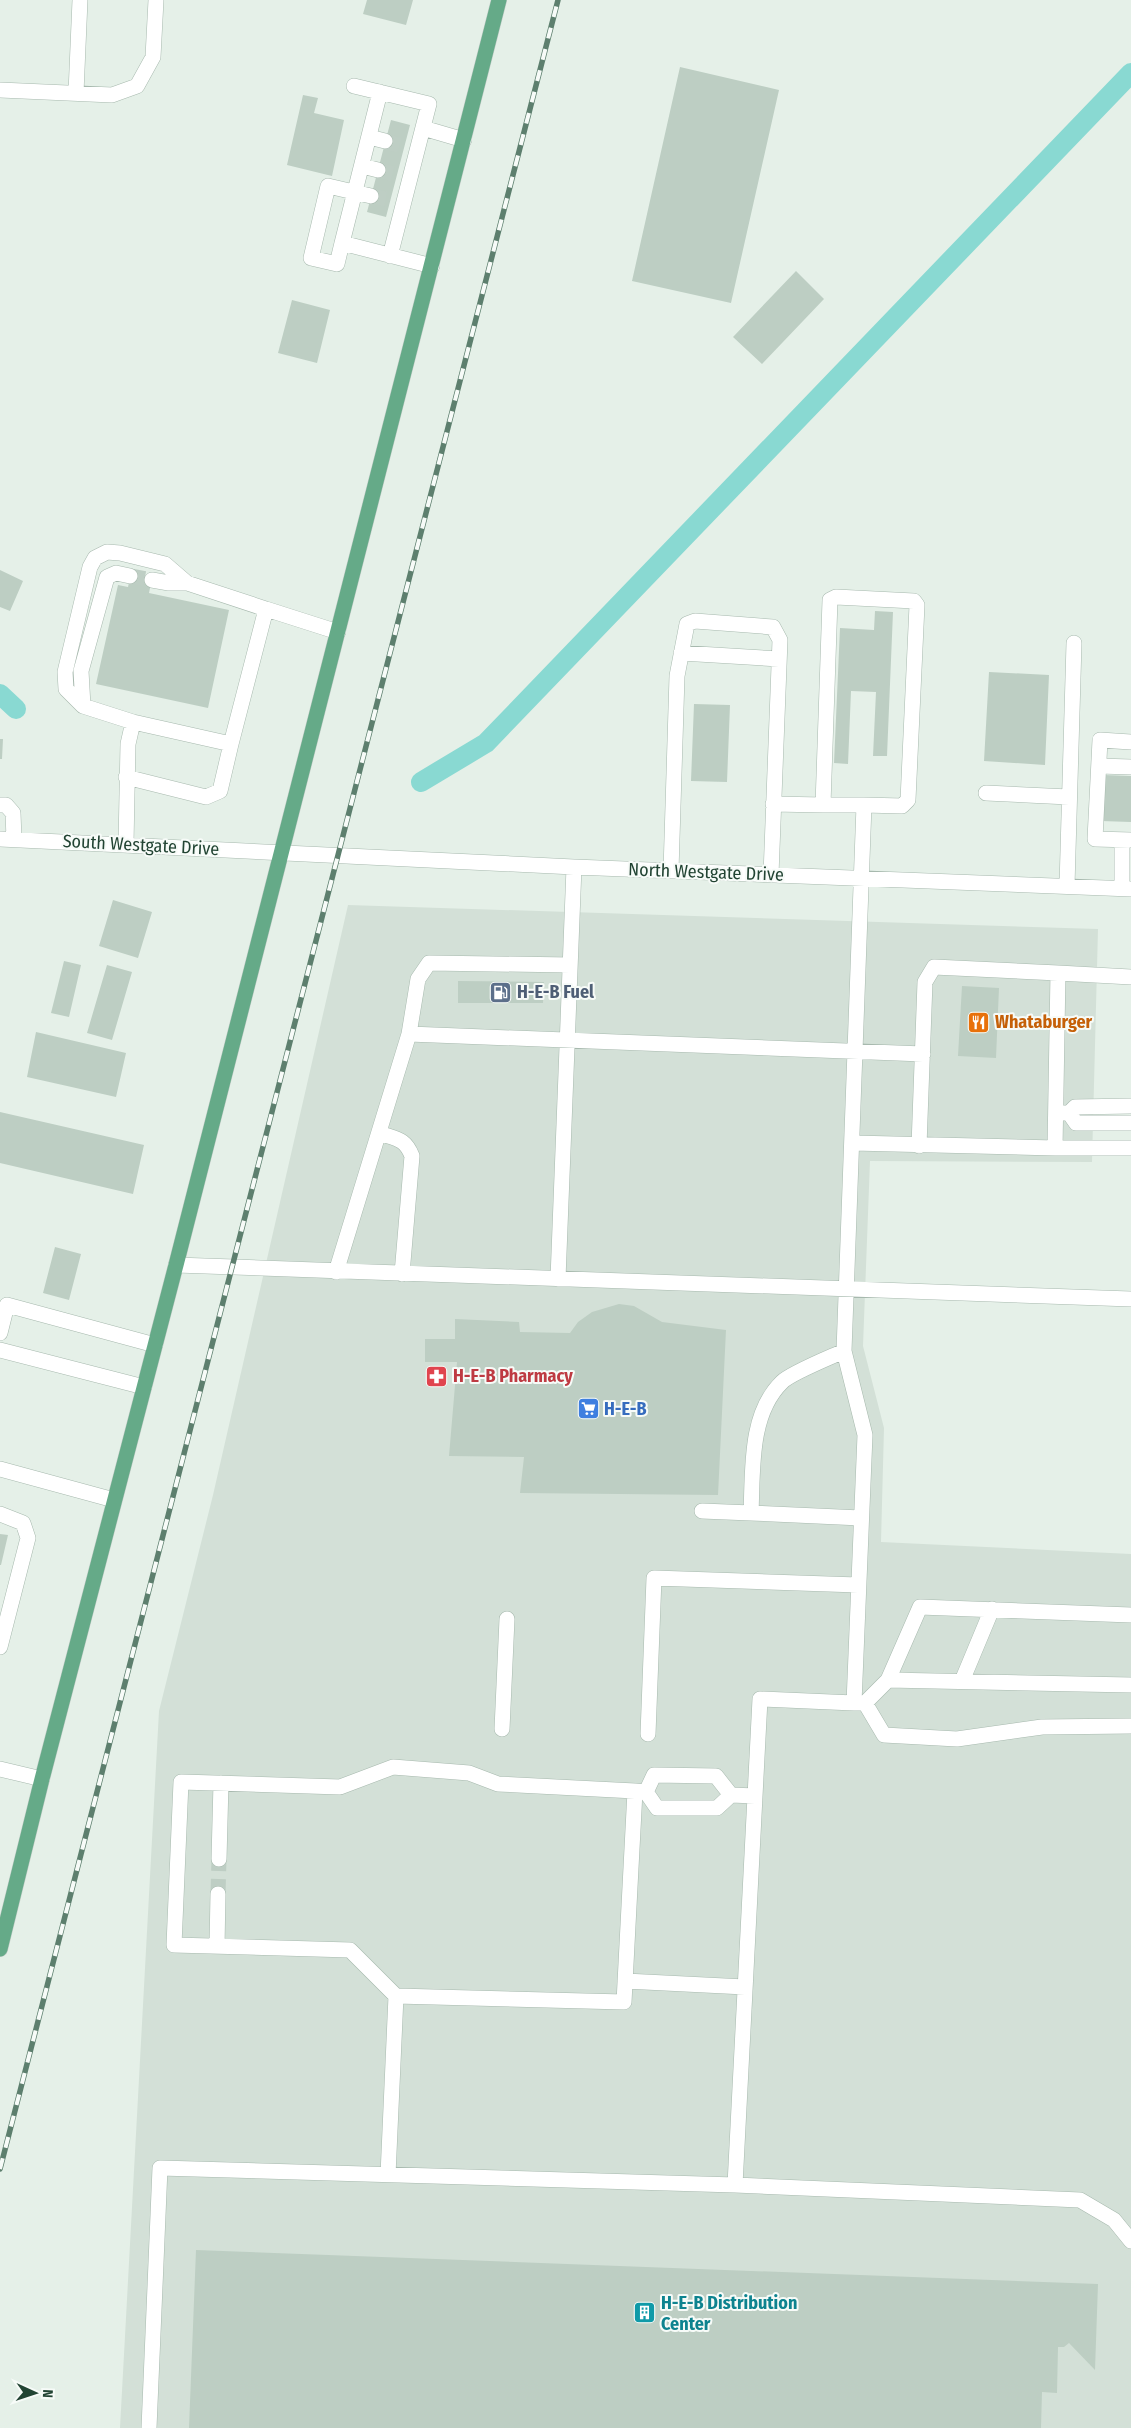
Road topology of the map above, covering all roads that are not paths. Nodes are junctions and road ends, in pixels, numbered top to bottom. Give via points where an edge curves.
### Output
1 (80, 0) edge
2 (156, 0) edge
3 (499, 0) edge
4 (354, 86) dead end
5 (0, 90) edge
6 (380, 92) junction
7 (76, 93) junction
8 (423, 128) junction
9 (370, 137) junction
10 (464, 140) junction
11 (385, 141) tunnel mouth
12 (362, 166) junction
13 (378, 170) tunnel mouth
14 (355, 192) junction
15 (371, 196) tunnel mouth
16 (342, 243) junction
17 (390, 256) junction
18 (432, 266) junction
19 (130, 576) tunnel mouth
20 (152, 580) tunnel mouth
21 (187, 583) junction
22 (266, 609) junction
23 (338, 632) junction
24 (1074, 643) dead end
25 (681, 653) junction
26 (779, 659) junction
27 (83, 706) junction
28 (133, 722) junction
29 (1131, 742) edge
30 (231, 744) junction
31 (1099, 766) junction
32 (1131, 767) edge
33 (126, 777) junction
34 (986, 793) dead end
35 (1069, 797) junction
36 (773, 804) junction
37 (0, 805) edge
38 (823, 805) junction
39 (864, 805) junction
40 (1127, 840) edge
41 (4, 841) edge
42 (126, 844) junction
43 (282, 851) junction
44 (574, 867) junction
45 (671, 871) junction
46 (771, 875) junction
47 (861, 878) junction
48 (1066, 886) junction
49 (1126, 889) edge
50 (570, 965) junction
51 (1058, 973) junction
52 (1131, 977) edge
53 (409, 1034) junction
54 (567, 1040) junction
55 (855, 1052) junction
56 (923, 1054) junction
57 (1131, 1106) edge
58 (1063, 1113) junction
59 (1131, 1123) edge
60 (379, 1133) junction
61 (853, 1143) junction
62 (919, 1146) junction
63 (1055, 1148) junction
64 (1131, 1148) edge
65 (176, 1265) junction
66 (336, 1272) junction
67 (402, 1274) junction
68 (558, 1279) junction
69 (848, 1289) junction
70 (1131, 1299) edge
71 (0, 1333) edge
72 (155, 1345) junction
73 (0, 1350) edge
74 (844, 1351) junction
75 (144, 1387) junction
76 (0, 1469) edge
77 (114, 1500) junction
78 (702, 1511) dead end
79 (751, 1513) junction
80 (0, 1514) edge
81 (861, 1518) junction
82 (858, 1585) junction
83 (992, 1609) junction
84 (1131, 1615) edge
85 (507, 1620) dead end
86 (0, 1647) edge
87 (888, 1680) junction
88 (962, 1681) junction
89 (1131, 1685) edge
90 (860, 1703) junction
91 (1131, 1726) edge
92 (502, 1729) dead end
93 (648, 1734) dead end
94 (0, 1768) edge
95 (42, 1779) junction
96 (221, 1783) junction
97 (641, 1791) junction
98 (731, 1794) junction
99 (755, 1796) junction
100 (219, 1859) tunnel mouth
101 (218, 1894) tunnel mouth
102 (217, 1946) junction
103 (0, 1950) edge
104 (625, 1982) junction
105 (745, 1987) junction
106 (396, 1996) junction
107 (388, 2175) junction
108 (735, 2185) junction
109 (1131, 2241) edge
110 (149, 2428) edge

1 - 7 street
2 - 7 street via 154,57 137,86 112,95
3 - 10 main road
4 - 6 street
5 - 7 street
6 - 8 street via 430,104
6 - 9 street
8 - 10 street
8 - 17 street via 411,148 397,202
9 - 11 street
9 - 12 street
10 - 18 main road
12 - 13 street
12 - 14 street
14 - 15 street
14 - 16 street
14 - 16 street via 328,186 311,258 337,264
16 - 17 street
17 - 18 street
18 - 23 main road
19 - 27 street via 116,573 107,577 81,671
20 - 21 street
21 - 22 street
21 - 27 street via 165,564 120,553 107,552 95,558 90,566 65,672 66,689
22 - 23 street
22 - 30 street
23 - 43 main road
24 - 35 street
25 - 26 street
25 - 26 street via 687,624 695,621 772,627 780,640
25 - 45 street via 677,676
26 - 36 street
27 - 28 street
28 - 30 street
28 - 33 street
29 - 31 street via 1100,740
30 - 33 street via 220,791 206,797
31 - 32 street
31 - 40 street via 1095,839
33 - 42 street
34 - 35 street
35 - 48 street
36 - 38 street
36 - 46 street
37 - 41 street via 6,805 13,813
38 - 39 street
38 - 39 street via 830,600 836,597 914,601 917,605 908,800 902,806
39 - 47 street
40 - 49 street
41 - 42 street, South Westgate Drive
42 - 43 street, South Westgate Drive
43 - 44 street, North Westgate Drive
43 - 65 main road
44 - 45 street, North Westgate Drive
44 - 50 street
45 - 46 street, North Westgate Drive
46 - 47 street, North Westgate Drive
47 - 48 street, North Westgate Drive
47 - 55 street
48 - 49 street, North Westgate Drive
50 - 53 street via 429,963 418,979
50 - 54 street
51 - 52 street
51 - 56 street via 934,967 925,982
51 - 58 street
53 - 54 street
53 - 60 street
54 - 55 street
54 - 68 street
55 - 56 street
55 - 61 street
56 - 62 street
57 - 58 street via 1075,1107
58 - 59 street via 1076,1123
58 - 63 street
60 - 66 street
60 - 67 street via 402,1141 412,1156
61 - 62 street
61 - 69 street
62 - 63 street
63 - 64 street
65 - 66 street
65 - 72 main road
66 - 67 street
67 - 68 street
68 - 69 street
69 - 70 street
69 - 74 street
71 - 72 street via 7,1306
72 - 75 main road
73 - 75 street
74 - 79 street via 783,1381 763,1408 754,1448
74 - 81 street via 865,1435
75 - 77 main road
76 - 77 street
77 - 95 main road
78 - 79 street
79 - 81 street
80 - 86 street via 23,1523 28,1538
81 - 82 street
82 - 90 street
82 - 93 street via 654,1578
83 - 84 street
83 - 87 street via 920,1606
83 - 88 street
85 - 92 street
87 - 88 street
87 - 90 street
88 - 89 street
90 - 91 street via 884,1735 957,1739 1042,1728
90 - 99 street via 760,1699
94 - 95 street
95 - 103 main road
96 - 97 street via 340,1787 393,1766 469,1772 498,1784
96 - 100 street
96 - 102 street via 181,1782 174,1945
97 - 98 street via 656,1808 717,1808
97 - 98 street via 654,1774 716,1776
97 - 104 street
98 - 99 street
99 - 105 street
101 - 102 street
102 - 106 street via 350,1950
104 - 105 street
104 - 106 street via 624,2002
105 - 108 street
106 - 107 street
107 - 108 street
107 - 110 street via 160,2168
108 - 109 street via 1080,2200 1114,2220

